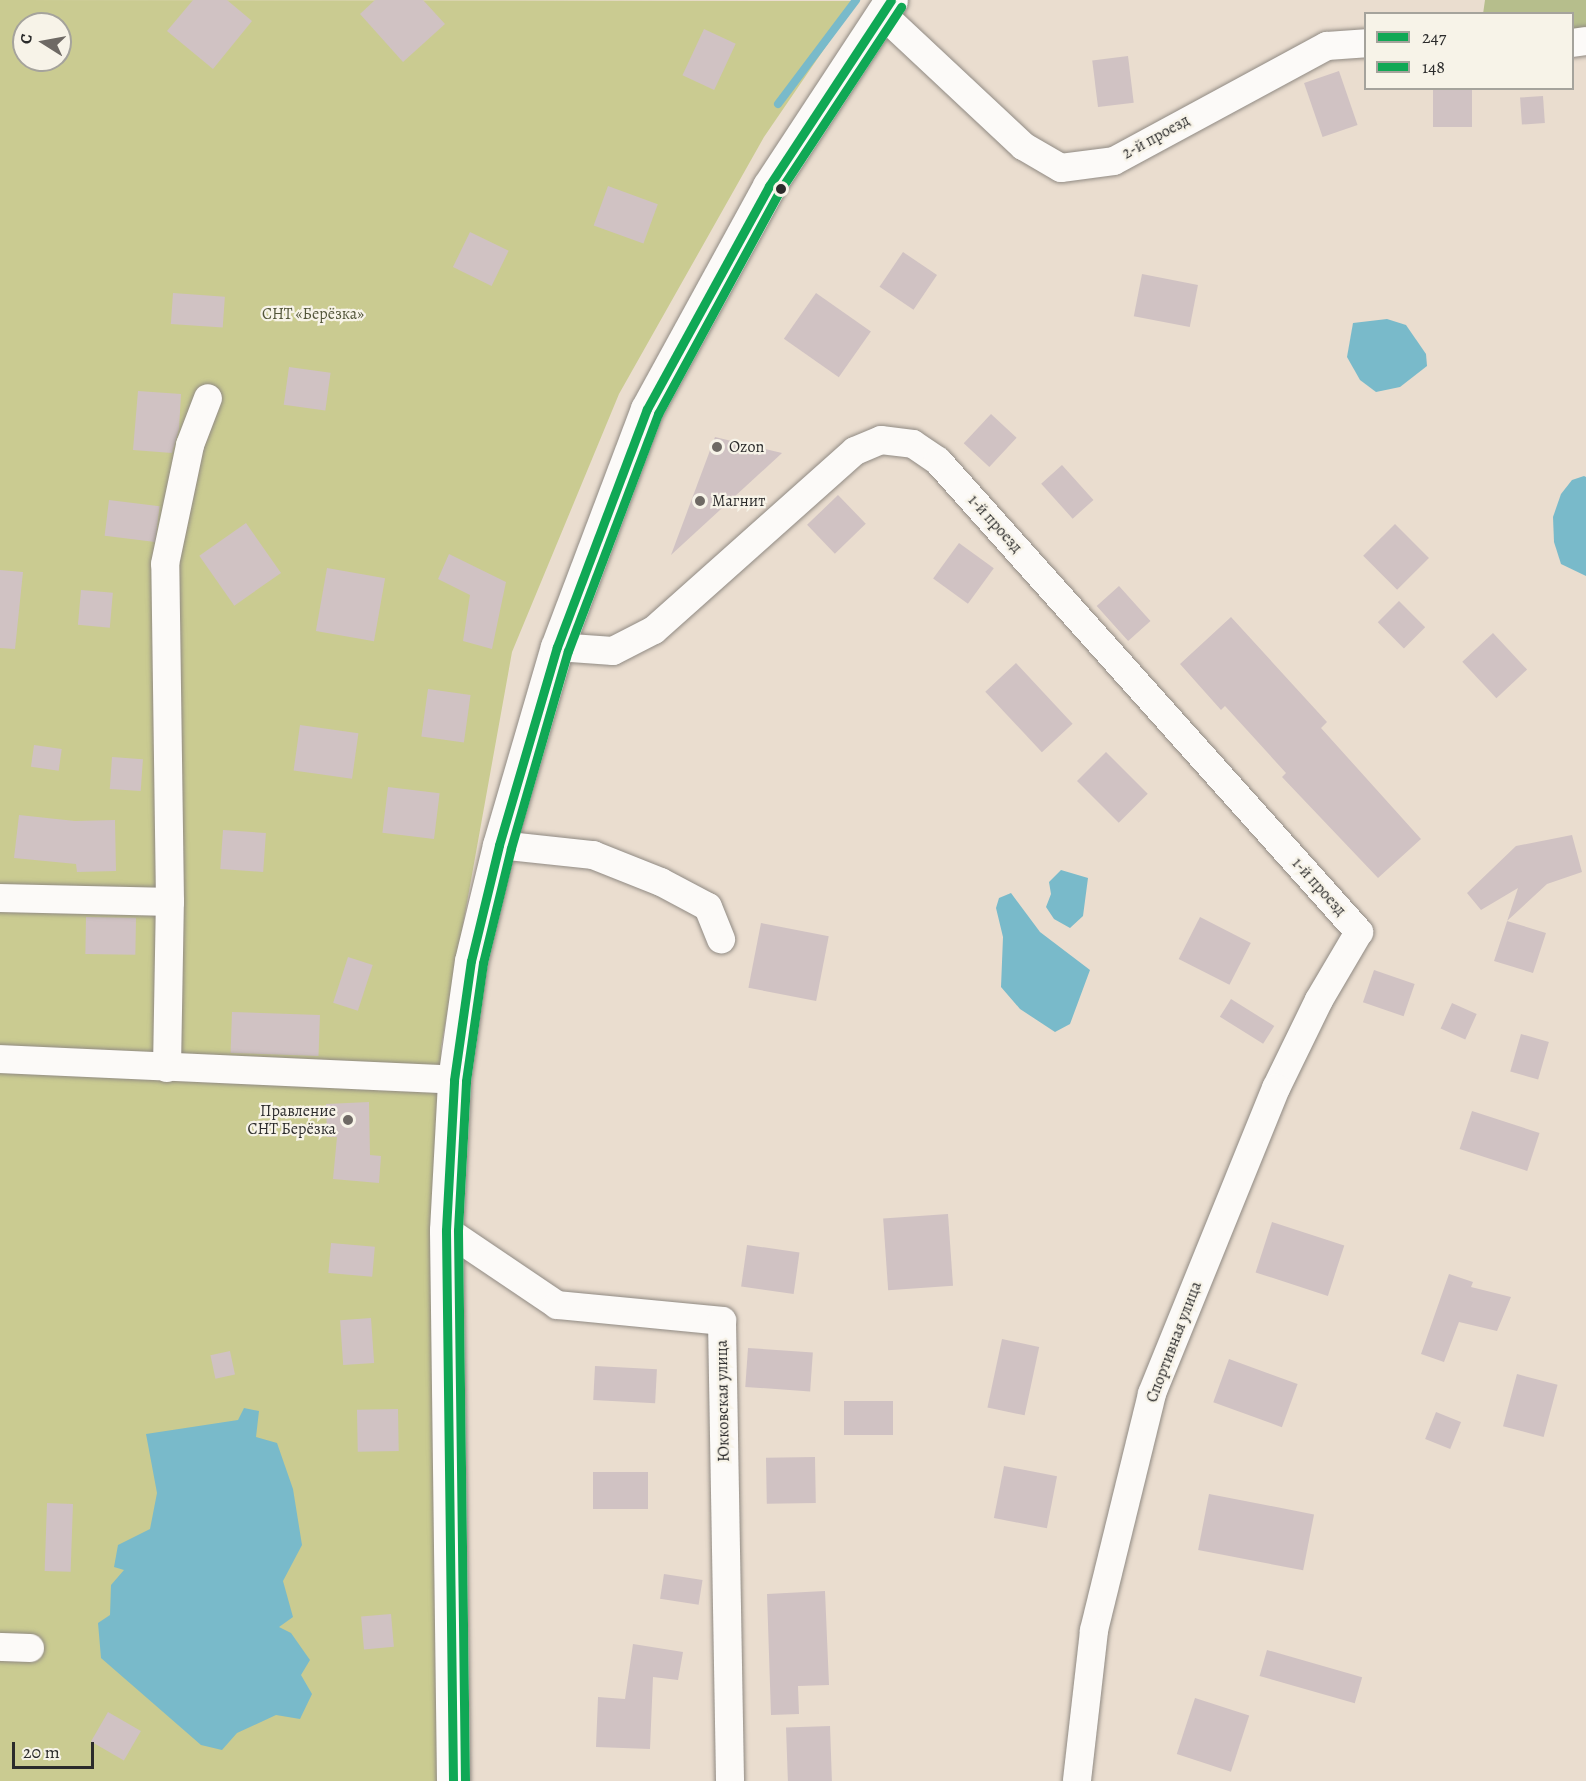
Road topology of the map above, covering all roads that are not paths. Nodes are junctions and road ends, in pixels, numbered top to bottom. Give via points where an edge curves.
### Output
1 (886, 7) edge
2 (1364, 43) edge
3 (208, 398) dead end
4 (557, 647) junction
5 (499, 845) junction
6 (0, 898) edge
7 (170, 902) junction
8 (1359, 932) joint
9 (721, 939) dead end
10 (0, 1059) edge
11 (167, 1068) junction
12 (454, 1080) junction
13 (446, 1230) junction
14 (0, 1647) edge
15 (30, 1648) dead end
16 (453, 1781) edge
17 (730, 1781) edge
18 (1077, 1781) edge

1 - 2 street, 2-й проезд via 1023,146 1061,168 1114,161 1327,46
1 - 4 main road via 763,195 647,409
3 - 7 street via 190,445 165,564
4 - 5 main road
4 - 8 street, 1-й проезд via 613,651 654,630 855,452 881,440 913,444 938,461
5 - 9 street via 593,855 661,882 708,907
5 - 12 main road via 471,961
6 - 7 street
7 - 11 street
8 - 18 street, Спортивная улица via 1319,1000 1276,1088 1152,1394 1094,1631
10 - 11 street
11 - 12 street
12 - 13 main road
13 - 16 main road
13 - 17 street, Юкковская улица via 557,1305 722,1321
14 - 15 street

